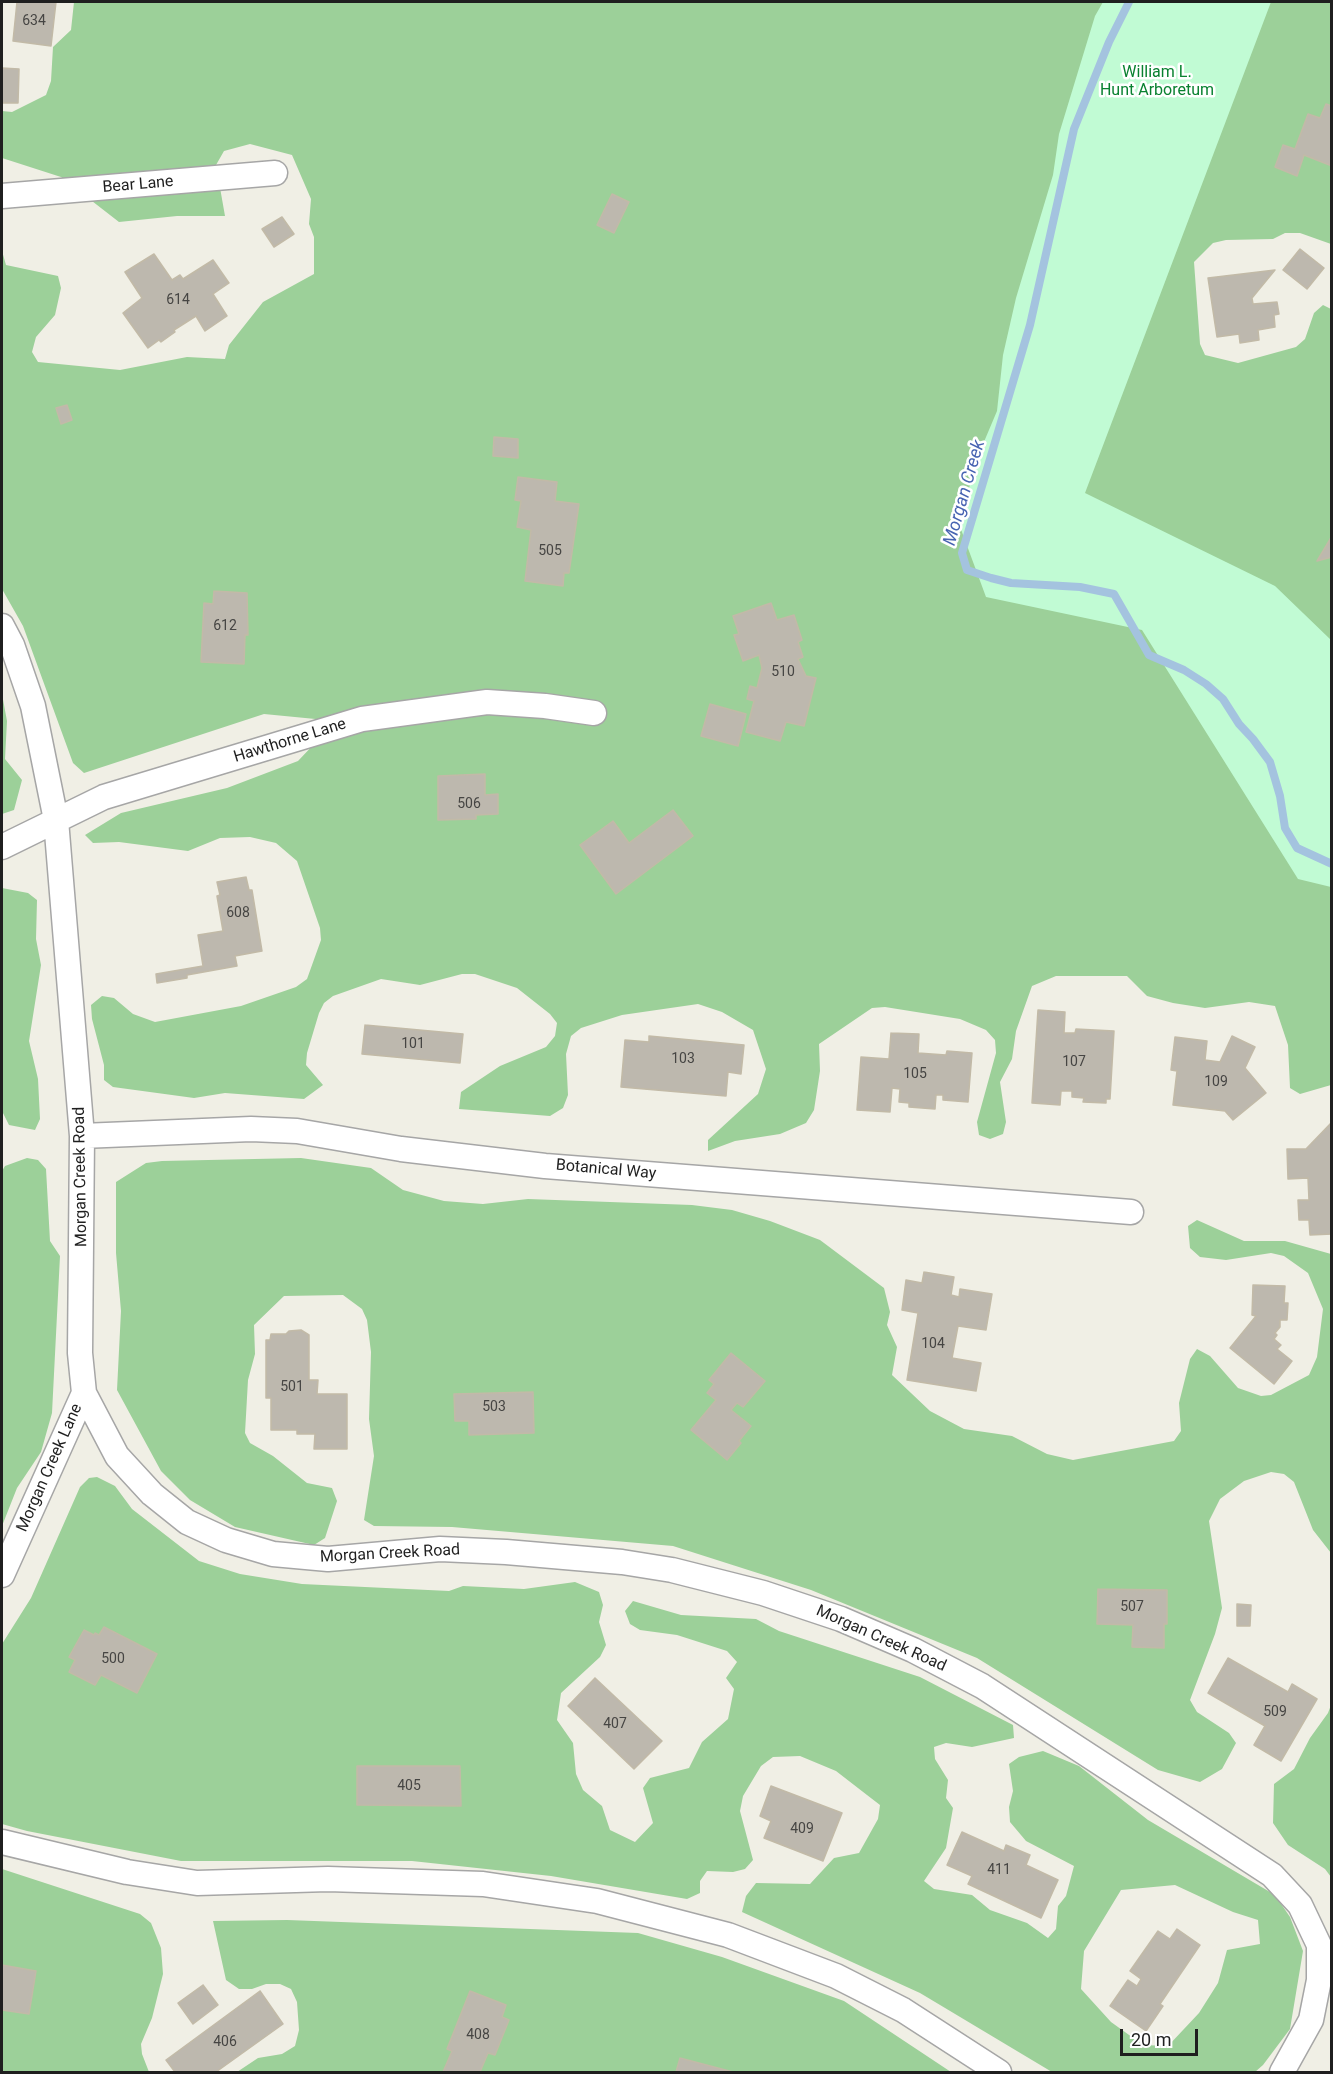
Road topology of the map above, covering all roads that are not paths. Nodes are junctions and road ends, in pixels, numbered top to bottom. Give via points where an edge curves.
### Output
1 (275, 173) dead end
2 (2, 196) edge
3 (2, 626) edge
4 (594, 713) dead end
5 (56, 820) junction
6 (2, 848) edge
7 (82, 1136) junction
8 (1131, 1212) dead end
9 (84, 1393) junction
10 (2, 1575) edge
11 (2, 1842) edge
12 (1325, 1945) edge
13 (999, 2073) edge
14 (1282, 2073) edge

1 - 2 street, Bear Lane
3 - 5 street, Morgan Creek Road via 33,706
4 - 5 street, Hawthorne Lane via 487,702 362,719 104,797
5 - 6 street, Hawthorne Lane
5 - 7 street, Morgan Creek Road
7 - 8 street, Botanical Way via 251,1129 297,1131 402,1149 545,1166
7 - 9 street, Morgan Creek Road via 80,1353
9 - 10 street, Morgan Creek Lane
9 - 12 street, Morgan Creek Road via 117,1456 152,1494 187,1522 273,1554 328,1559 440,1549 632,1564 763,1593 841,1619 913,1650 982,1686 1272,1875 1300,1905
11 - 13 street via 127,1872 197,1883 328,1879 483,1884 597,1901 728,1935 836,1976 903,2010
12 - 14 street, Morgan Creek Road via 1311,2020

